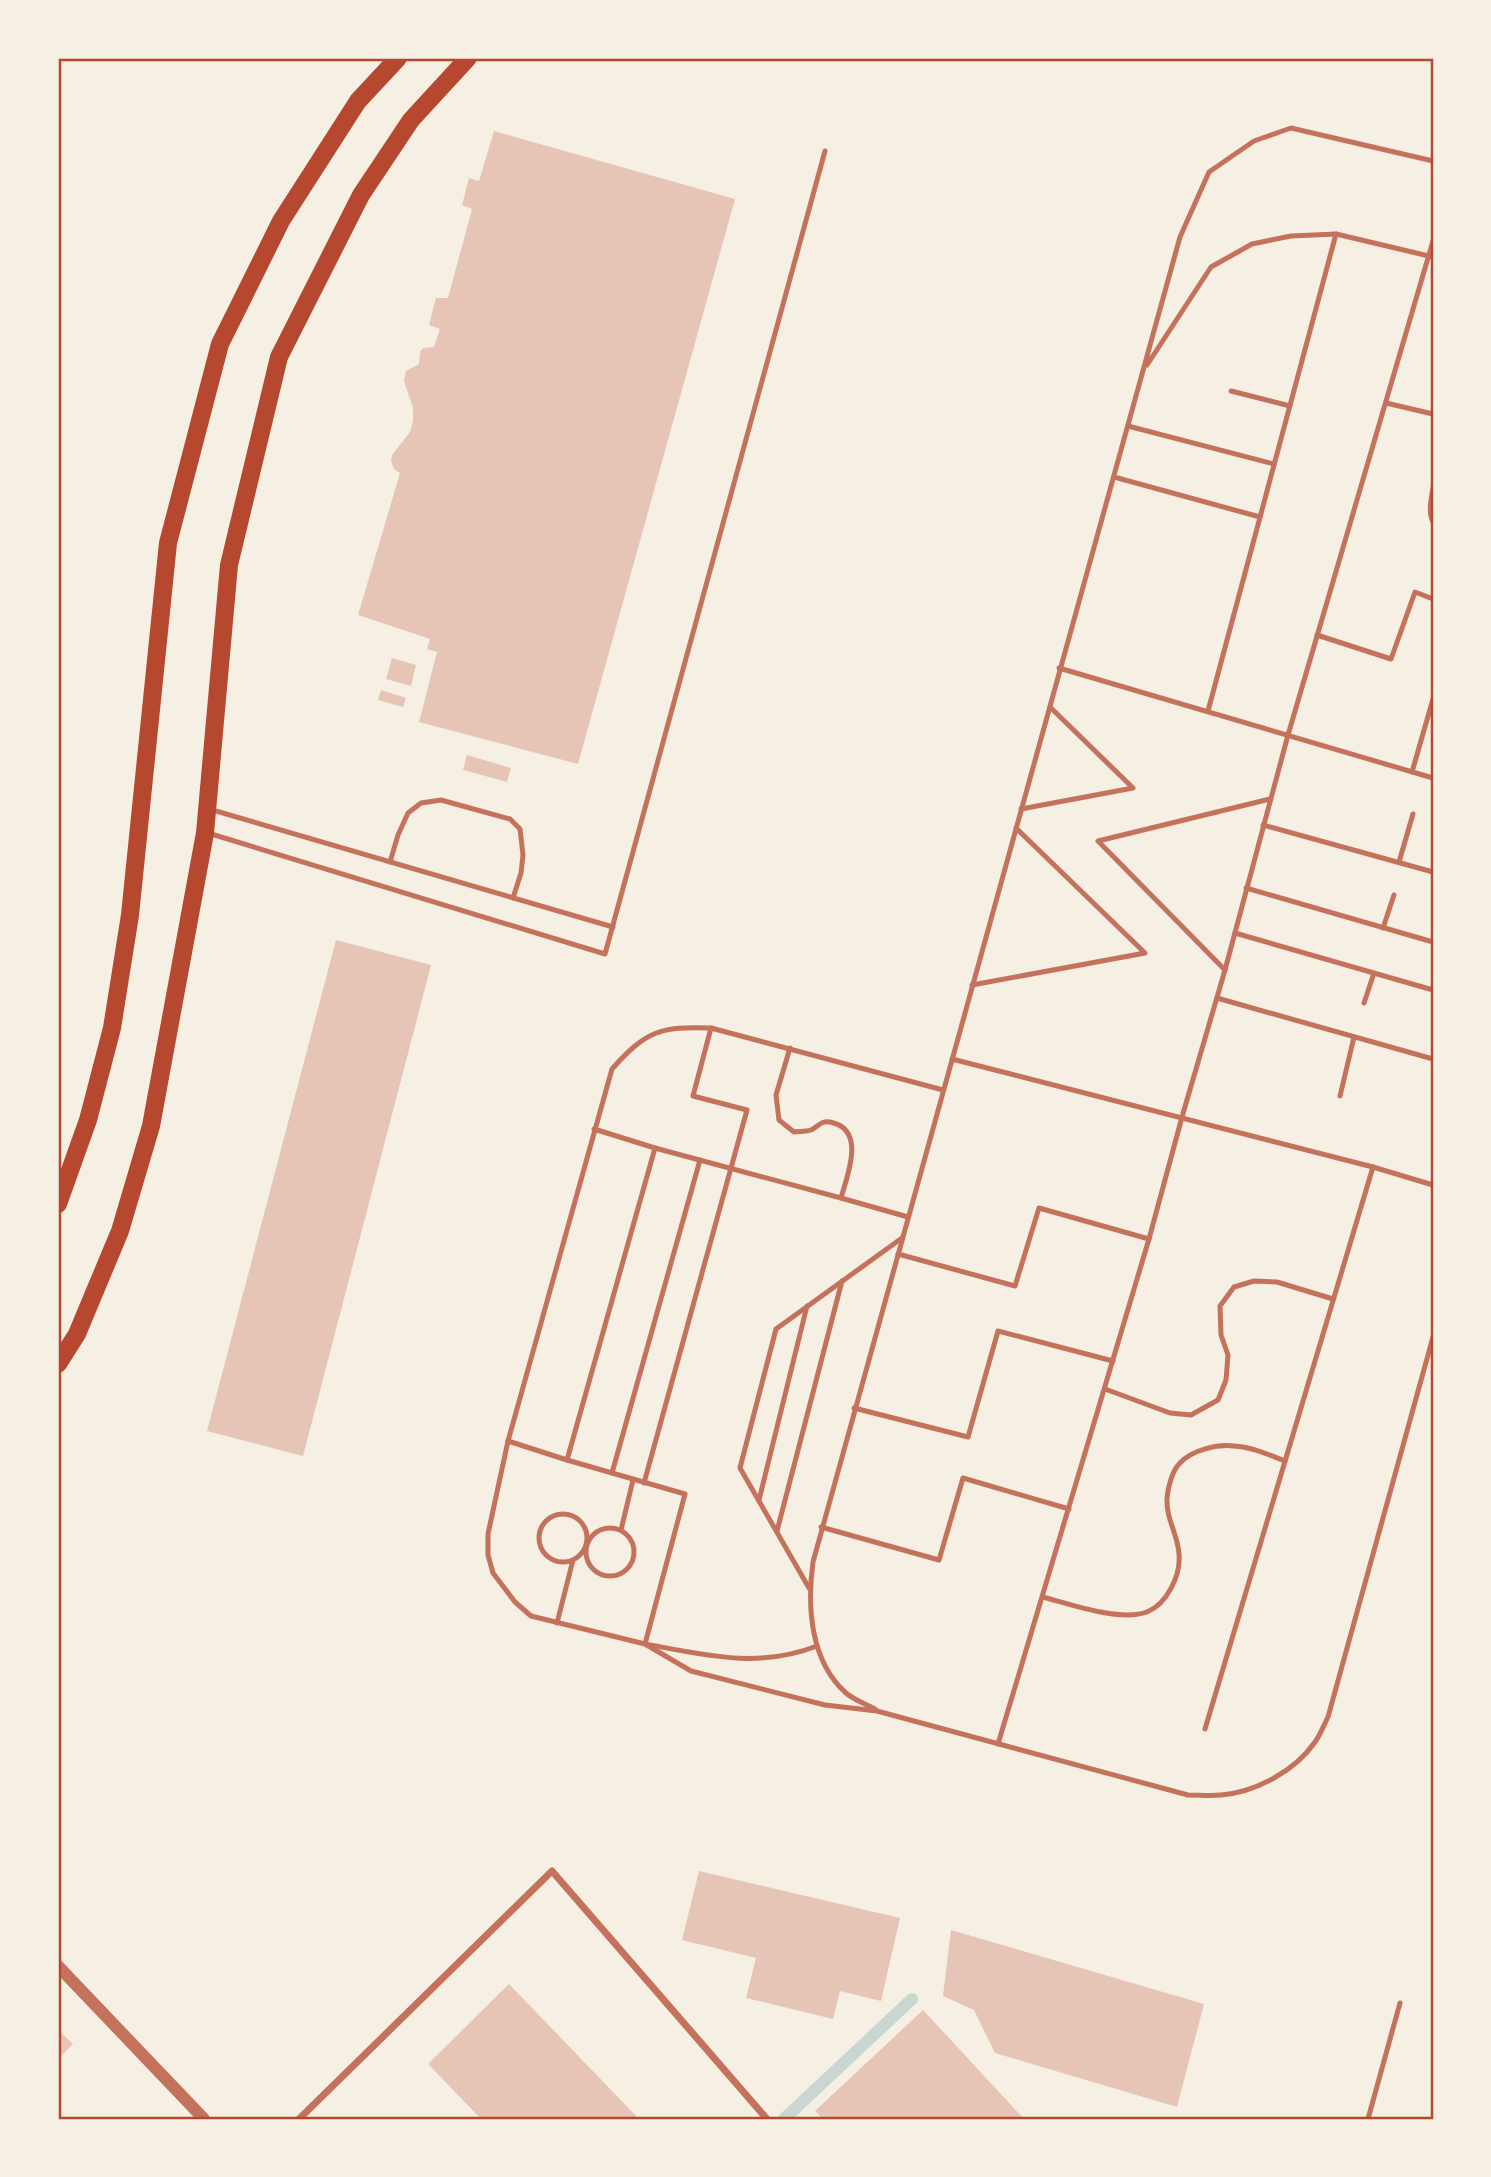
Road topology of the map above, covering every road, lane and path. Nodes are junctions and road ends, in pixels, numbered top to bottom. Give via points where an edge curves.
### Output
1 (398, 58) edge
2 (468, 58) edge
3 (825, 151) dead end
4 (1433, 161) edge
5 (1336, 234) junction
6 (1433, 241) edge
7 (1431, 256) edge
8 (1143, 370) junction
9 (1231, 391) dead end
10 (1386, 403) junction
11 (1290, 406) junction
12 (1433, 414) edge
13 (1128, 426) junction
14 (1274, 464) junction
15 (1114, 477) junction
16 (1433, 488) edge
17 (1260, 517) junction
18 (1433, 523) edge
19 (1433, 598) edge
20 (1317, 635) junction
21 (1059, 668) junction
22 (1433, 699) edge
23 (1050, 707) junction
24 (1208, 711) junction
25 (1288, 735) junction
26 (1412, 772) junction
27 (1433, 778) edge
28 (1270, 799) junction
29 (207, 809) junction
30 (1021, 809) junction
31 (1413, 814) dead end
32 (1263, 825) junction
33 (1016, 828) junction
34 (205, 832) junction
35 (390, 862) junction
36 (1399, 862) junction
37 (1433, 872) edge
38 (1247, 888) junction
39 (1394, 895) dead end
40 (513, 898) junction
41 (613, 927) junction
42 (1383, 928) junction
43 (1234, 933) junction
44 (1433, 943) edge
45 (1225, 970) junction
46 (1374, 973) junction
47 (972, 985) junction
48 (1433, 990) edge
49 (1217, 998) junction
50 (1364, 1003) dead end
51 (711, 1028) junction
52 (1354, 1037) junction
53 (790, 1048) junction
54 (952, 1059) junction
55 (1433, 1059) edge
56 (943, 1090) junction
57 (1340, 1096) dead end
58 (1182, 1117) junction
59 (594, 1129) junction
60 (655, 1148) junction
61 (700, 1160) junction
62 (1373, 1167) junction
63 (731, 1168) junction
64 (1433, 1185) edge
65 (841, 1198) junction
66 (58, 1204) edge
67 (908, 1217) junction
68 (902, 1238) junction
69 (1150, 1239) junction
70 (898, 1254) junction
71 (842, 1281) junction
72 (1334, 1299) junction
73 (807, 1306) junction
74 (1433, 1337) edge
75 (1113, 1361) junction
76 (58, 1364) edge
77 (1105, 1389) junction
78 (854, 1408) junction
79 (508, 1441) junction
80 (567, 1460) junction
81 (1285, 1461) junction
82 (612, 1473) junction
83 (633, 1479) junction
84 (644, 1483) junction
85 (759, 1500) junction
86 (1069, 1509) junction
87 (821, 1527) junction
88 (621, 1530) junction
89 (776, 1531) junction
90 (587, 1544) junction
91 (573, 1560) junction
92 (809, 1588) junction
93 (1043, 1597) junction
94 (557, 1623) junction
95 (645, 1644) junction
96 (817, 1646) junction
97 (877, 1711) junction
98 (1205, 1729) dead end
99 (999, 1744) junction
100 (58, 1966) edge
101 (1400, 2003) dead end
102 (204, 2119) edge
103 (299, 2119) edge
104 (767, 2119) edge
105 (1368, 2119) edge

1 - 66 main road via 358,101 281,222 220,344 168,543 130,915 112,1028 89,1120
2 - 29 main road via 411,120 361,195 279,357 229,565
3 - 41 lane
4 - 8 lane via 1291,128 1254,141 1209,172 1180,237
5 - 7 lane
5 - 8 lane via 1252,244 1211,267
5 - 11 lane
6 - 7 lane
7 - 10 lane
8 - 13 lane
9 - 11 lane
10 - 12 lane
10 - 20 lane
11 - 14 lane
13 - 14 lane
13 - 15 lane
14 - 17 lane
15 - 17 lane
15 - 21 lane
16 - 18 lane
17 - 24 lane
19 - 20 lane via 1415,592 1391,659
20 - 25 lane
21 - 23 lane
21 - 24 lane
22 - 26 lane
23 - 30 lane
23 - 30 lane via 1133,788
24 - 25 lane
25 - 26 lane
25 - 28 lane
26 - 27 lane
28 - 32 lane
28 - 45 lane via 1098,841
29 - 34 main road
29 - 35 lane
30 - 33 lane
31 - 36 lane
32 - 36 lane
32 - 38 lane
33 - 47 lane
33 - 47 lane via 1145,953
34 - 41 lane via 605,954
34 - 76 main road via 151,1126 120,1231 77,1334
35 - 40 lane
35 - 40 lane via 408,813 421,803 440,800 510,819 520,829 523,855
36 - 37 lane
38 - 42 lane
38 - 43 lane
39 - 42 lane
40 - 41 lane
42 - 44 lane
43 - 45 lane
43 - 46 lane
45 - 49 lane
46 - 48 lane
46 - 50 lane
47 - 54 lane
49 - 52 lane
49 - 58 lane
51 - 53 lane
51 - 59 lane via 659,1031 635,1045 612,1069
51 - 63 lane via 693,1096 747,1110
52 - 55 lane
52 - 57 lane
53 - 56 lane
53 - 65 lane via 776,1095 779,1120 794,1132 831,1122 851,1138 853,1149
54 - 56 lane
54 - 58 lane
56 - 67 lane
58 - 62 lane
58 - 69 lane
59 - 60 lane
59 - 79 lane
60 - 61 lane
60 - 80 lane
61 - 63 lane
61 - 82 lane
62 - 64 lane
62 - 72 lane
63 - 65 lane
63 - 84 lane
65 - 67 lane
67 - 68 lane
68 - 70 lane
68 - 71 lane
69 - 70 lane via 1039,1208 1016,1286
69 - 75 lane
70 - 78 lane
71 - 73 lane
71 - 89 lane
72 - 77 lane via 1277,1282 1254,1280 1234,1287 1220,1306 1221,1335 1228,1354 1226,1381 1218,1400 1191,1415 1170,1413
72 - 81 lane
73 - 85 lane
73 - 85 lane via 776,1329 740,1468
74 - 99 lane via 1328,1717 1297,1762 1273,1779 1224,1795 1188,1795
75 - 77 lane
75 - 78 lane via 998,1331 968,1437
77 - 86 lane
78 - 87 lane
79 - 80 lane
79 - 94 lane via 488,1534 488,1555 493,1573 515,1602 531,1616
80 - 82 lane
81 - 93 lane via 1234,1446 1215,1446 1180,1462 1167,1495 1168,1518 1180,1555 1176,1579 1163,1601 1147,1612 1127,1615
81 - 98 lane
82 - 83 lane
83 - 84 lane
83 - 88 lane
84 - 95 lane via 685,1494
85 - 89 lane
86 - 87 lane via 962,1478 939,1560
86 - 93 lane
87 - 92 lane
88 - 90 lane via 598,1531
88 - 90 lane via 634,1549 632,1564 620,1575 596,1573 587,1559
89 - 92 lane
90 - 91 lane
90 - 91 lane via 585,1526 574,1516 558,1513 545,1521 539,1536 544,1552 556,1562
91 - 94 lane
92 - 96 lane
93 - 99 lane
94 - 95 lane
95 - 96 lane via 742,1659 774,1658
95 - 97 lane via 691,1671 825,1705
96 - 97 lane via 847,1693
97 - 99 lane
100 - 102 street
101 - 105 lane
103 - 104 street via 552,1871

